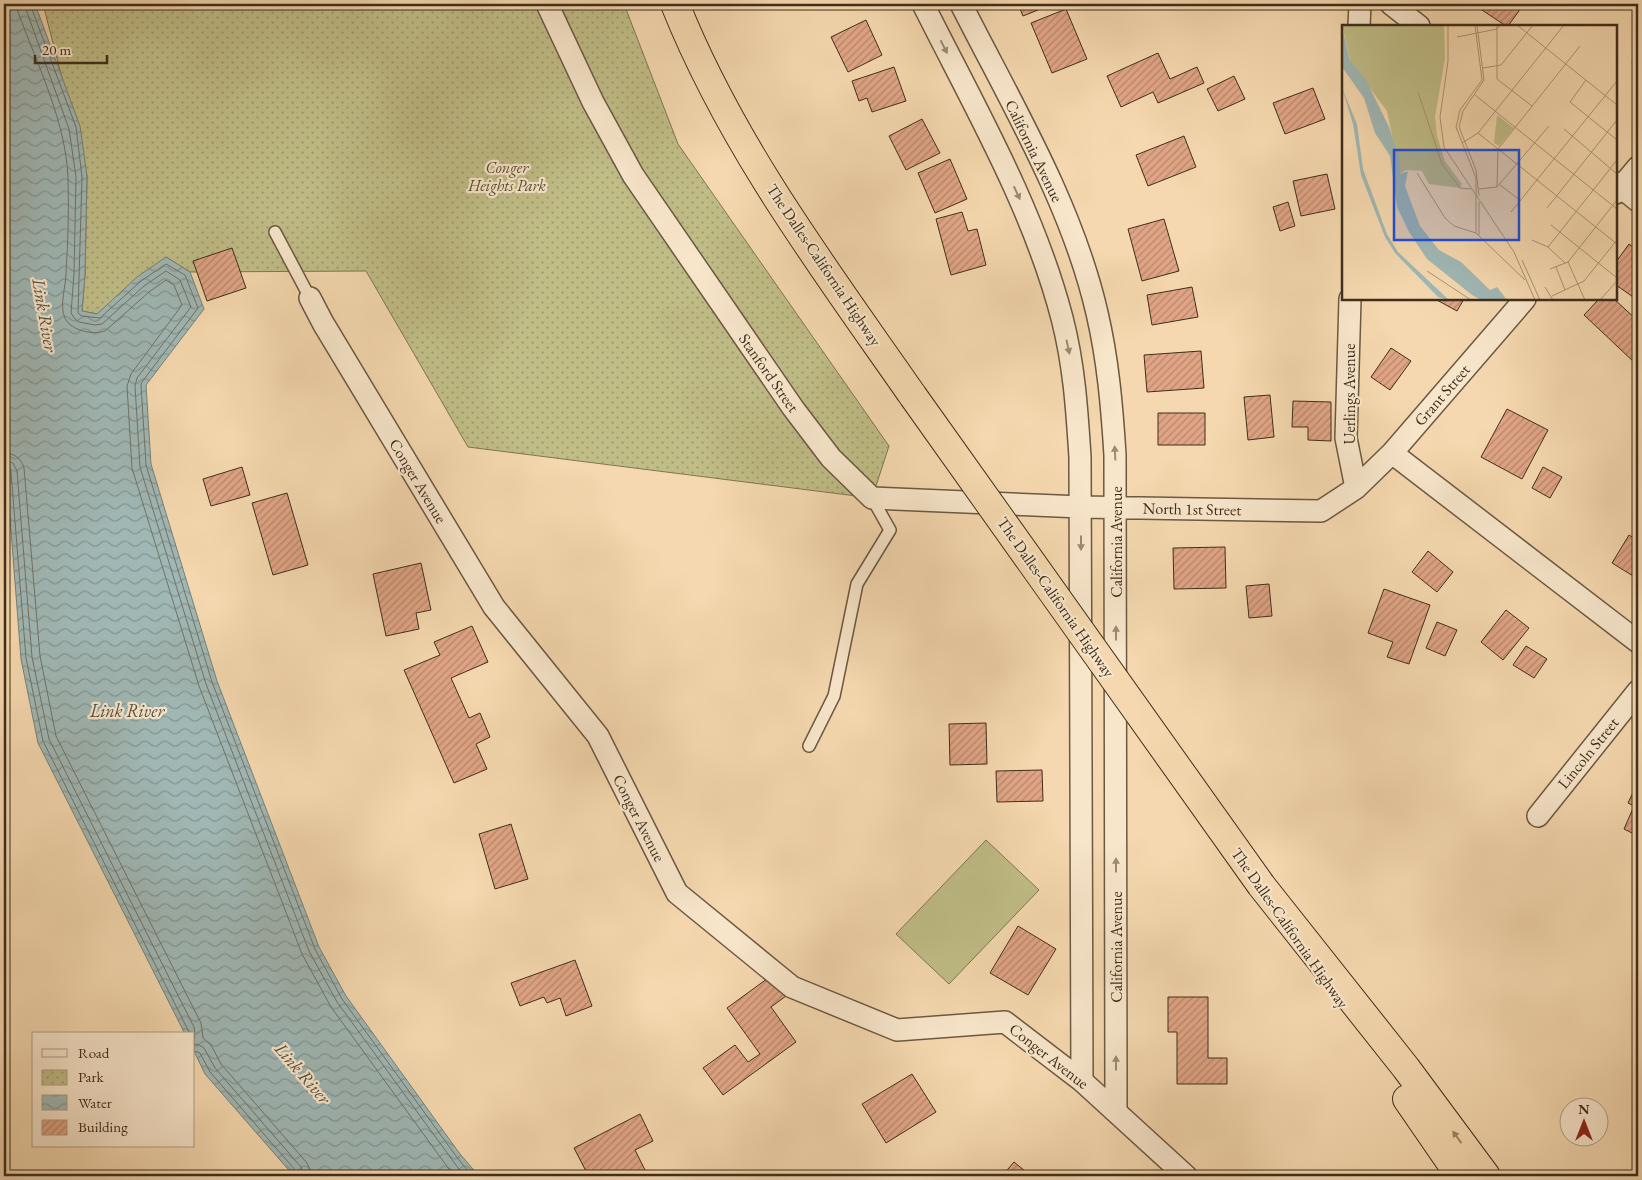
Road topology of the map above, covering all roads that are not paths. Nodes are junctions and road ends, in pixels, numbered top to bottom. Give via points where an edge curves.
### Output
1 (547, 4) edge
2 (675, 4) edge
3 (922, 4) edge
4 (962, 4) edge
5 (1360, 4) edge
6 (1391, 4) edge
7 (1359, 25) edge
8 (1418, 25) edge
9 (1638, 167) edge
10 (1617, 188) edge
11 (1638, 201) edge
12 (275, 232) dead end
13 (310, 298) joint
14 (1350, 300) edge
15 (1524, 300) edge
16 (1392, 454) junction
17 (1356, 488) junction
18 (872, 498) junction
19 (1081, 508) junction
20 (1116, 508) junction
21 (1638, 642) edge
22 (1638, 691) edge
23 (809, 746) dead end
24 (1538, 816) dead end
25 (1261, 885) junction
26 (1082, 1081) junction
27 (1116, 1112) junction
28 (1186, 1176) edge
29 (1460, 1176) edge
30 (1486, 1176) edge

1 - 18 street, Stanford Street via 632,176 792,408 830,458
2 - 25 highway, The Dalles-California Highway, bridge via 711,84 789,216
3 -> 19 street, California Avenue via 1019,196 1050,276 1072,365
20 -> 4 street, California Avenue via 1115,456 1106,360 1083,266 1051,182
5 - 7 street
6 - 8 street
9 - 10 street
10 - 11 street
12 - 13 lane, Conger Avenue
13 - 26 street, Conger Avenue via 494,607 598,736 677,893 792,987 897,1030 1005,1022
14 - 17 street, Uerlings Avenue via 1346,438
15 - 16 street, Grant Street
16 - 17 street, Grant Street
16 - 21 street
17 - 20 street, North 1st Street via 1322,511
18 - 19 street, North 1st Street
18 - 23 lane, Stanford Street via 890,530 857,584 834,696
19 - 20 street, North 1st Street
19 -> 26 street, California Avenue
27 -> 20 street, California Avenue
22 - 24 street, Lincoln Street
25 - 29 highway, The Dalles-California Highway
30 -> 25 highway via 1406,1068
26 - 27 street, Conger Avenue
27 - 28 street, Conger Avenue

